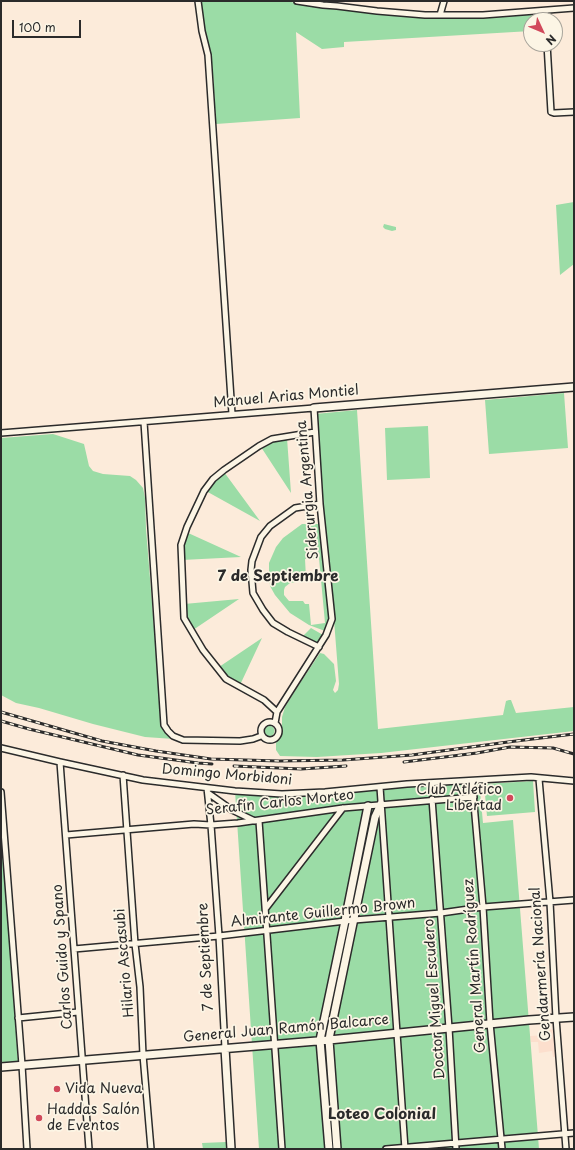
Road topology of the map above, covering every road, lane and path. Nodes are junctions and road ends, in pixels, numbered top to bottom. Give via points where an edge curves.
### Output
1 (198, 1) edge
2 (297, 1) edge
3 (444, 1) edge
4 (574, 8) edge
5 (545, 11) joint
6 (440, 15) junction
7 (547, 52) edge
8 (574, 112) edge
9 (574, 387) edge
10 (314, 408) junction
11 (232, 414) junction
12 (144, 422) junction
13 (315, 432) junction
14 (1, 433) edge
15 (320, 504) junction
16 (319, 648) junction
17 (277, 712) junction
18 (275, 723) junction
19 (262, 736) junction
20 (1, 748) edge
21 (60, 762) junction
22 (123, 775) junction
23 (539, 779) junction
24 (472, 781) junction
25 (574, 781) edge
26 (380, 787) junction
27 (207, 791) junction
28 (1, 792) edge
29 (474, 796) junction
30 (432, 800) junction
31 (381, 804) junction
32 (368, 806) junction
33 (343, 808) junction
34 (258, 821) junction
35 (211, 825) junction
36 (127, 829) junction
37 (66, 835) junction
38 (574, 900) edge
39 (550, 902) junction
40 (483, 907) junction
41 (266, 908) junction
42 (441, 913) junction
43 (389, 918) junction
44 (354, 920) junction
45 (345, 922) junction
46 (267, 930) junction
47 (218, 936) junction
48 (135, 944) junction
49 (74, 949) junction
50 (78, 1012) junction
51 (574, 1017) edge
52 (18, 1018) junction
53 (556, 1018) junction
54 (490, 1023) junction
55 (449, 1028) junction
56 (396, 1032) junction
57 (320, 1040) junction
58 (329, 1040) junction
59 (275, 1044) junction
60 (225, 1048) junction
61 (144, 1055) junction
62 (83, 1060) junction
63 (22, 1065) junction
64 (1, 1067) edge
65 (574, 1133) edge
66 (565, 1134) junction
67 (501, 1139) junction
68 (456, 1143) junction
69 (405, 1148) edge
70 (27, 1149) edge
71 (89, 1149) edge
72 (151, 1149) edge
73 (231, 1149) edge
74 (282, 1149) edge
75 (329, 1149) edge
76 (337, 1149) edge
77 (386, 1149) edge
78 (456, 1149) edge
79 (502, 1149) edge
80 (566, 1149) edge

1 - 11 street via 208,55
2 - 6 street via 377,11
3 - 6 street
4 - 5 street
5 - 6 street
7 - 8 street via 551,112
9 - 10 street, Manuel Arias Montiel
10 - 11 street, Manuel Arias Montiel
10 - 13 street, Siderurgia Argentina
11 - 12 street, Manuel Arias Montiel
12 - 14 street, Manuel Arias Montiel
12 - 19 street via 164,725 173,736 183,740 240,741
13 - 15 street, Siderurgia Argentina
13 - 17 street via 272,440 213,478 204,491 181,545 184,618 203,650 226,679 264,700
15 - 16 street, Siderurgia Argentina via 332,614 330,626
15 - 16 street via 295,508 270,526 261,537 251,570 253,594 273,623
16 - 17 street, Siderurgia Argentina
17 - 18 street, Siderurgia Argentina
18 - 19 street via 264,723 260,729
18 - 19 street, Siderurgia Argentina via 279,730 277,737 269,740
20 - 21 street, Domingo Morbidoni
21 - 22 street, Domingo Morbidoni
21 - 37 street, Carlos Guido y Spano
22 - 27 street, Domingo Morbidoni
22 - 36 street, Hilario Ascasubi
23 - 24 street, Domingo Morbidoni via 531,777
23 - 25 street, Domingo Morbidoni
23 - 39 street, Gendarmería Nacional
24 - 26 street, Domingo Morbidoni
24 - 29 street, General Martín Rodríguez
26 - 27 street, Domingo Morbidoni via 282,794
26 - 31 street
27 - 34 street via 232,810
27 - 35 street, 7 de Septiembre
28 - 52 street
29 - 30 street, Serafín Carlos Morteo
29 - 40 street, General Martín Rodríguez
30 - 31 street, Serafín Carlos Morteo
30 - 42 street, Doctor Miguel Escudero
31 - 32 street, Serafín Carlos Morteo
31 - 43 street
31 - 44 street via 375,817
32 - 33 street, Serafín Carlos Morteo
32 - 45 street
33 - 34 street, Serafín Carlos Morteo
33 - 41 street
34 - 35 street, Serafín Carlos Morteo
34 - 41 street
35 - 36 street, Serafín Carlos Morteo
35 - 47 street, 7 de Septiembre
36 - 37 street, Serafín Carlos Morteo
36 - 48 street, Hilario Ascasubi
37 - 49 street, Carlos Guido y Spano
38 - 39 street, Almirante Guillermo Brown
39 - 40 street, Almirante Guillermo Brown
39 - 53 street, Gendarmería Nacional
40 - 42 street, Almirante Guillermo Brown
40 - 54 street, General Martín Rodríguez
41 - 46 street
42 - 43 street, Almirante Guillermo Brown
42 - 55 street, Doctor Miguel Escudero
43 - 44 street, Almirante Guillermo Brown
43 - 56 street
44 - 45 street, Almirante Guillermo Brown
44 - 58 street
45 - 46 street, Almirante Guillermo Brown
45 - 57 street
46 - 47 street, Almirante Guillermo Brown
46 - 59 street
47 - 48 street, Almirante Guillermo Brown
47 - 60 street, 7 de Septiembre
48 - 49 street, Almirante Guillermo Brown
48 - 61 street, Hilario Ascasubi
49 - 50 street, Carlos Guido y Spano
50 - 52 street
50 - 62 street, Carlos Guido y Spano
51 - 53 street, General Juan Ramón Balcarce
52 - 63 street
53 - 54 street, General Juan Ramón Balcarce
53 - 66 street, Gendarmería Nacional
54 - 55 street, General Juan Ramón Balcarce
54 - 67 street, General Martín Rodríguez
55 - 56 street, General Juan Ramón Balcarce
55 - 68 street, Doctor Miguel Escudero
56 - 58 street, General Juan Ramón Balcarce
56 - 69 street
57 - 58 street, General Juan Ramón Balcarce
57 - 59 street, General Juan Ramón Balcarce
57 - 75 street
58 - 76 street
59 - 60 street, General Juan Ramón Balcarce
59 - 74 street
60 - 61 street, General Juan Ramón Balcarce
60 - 73 street, 7 de Septiembre
61 - 62 street, General Juan Ramón Balcarce
61 - 72 street, Hilario Ascasubi
62 - 63 street, General Juan Ramón Balcarce
62 - 71 street, Carlos Guido y Spano
63 - 64 street, General Juan Ramón Balcarce
63 - 70 street
65 - 66 street
66 - 67 street
66 - 80 street, Gendarmería Nacional
67 - 68 street
67 - 79 street, General Martín Rodríguez
68 - 69 street
68 - 78 street, Doctor Miguel Escudero
69 - 77 street

